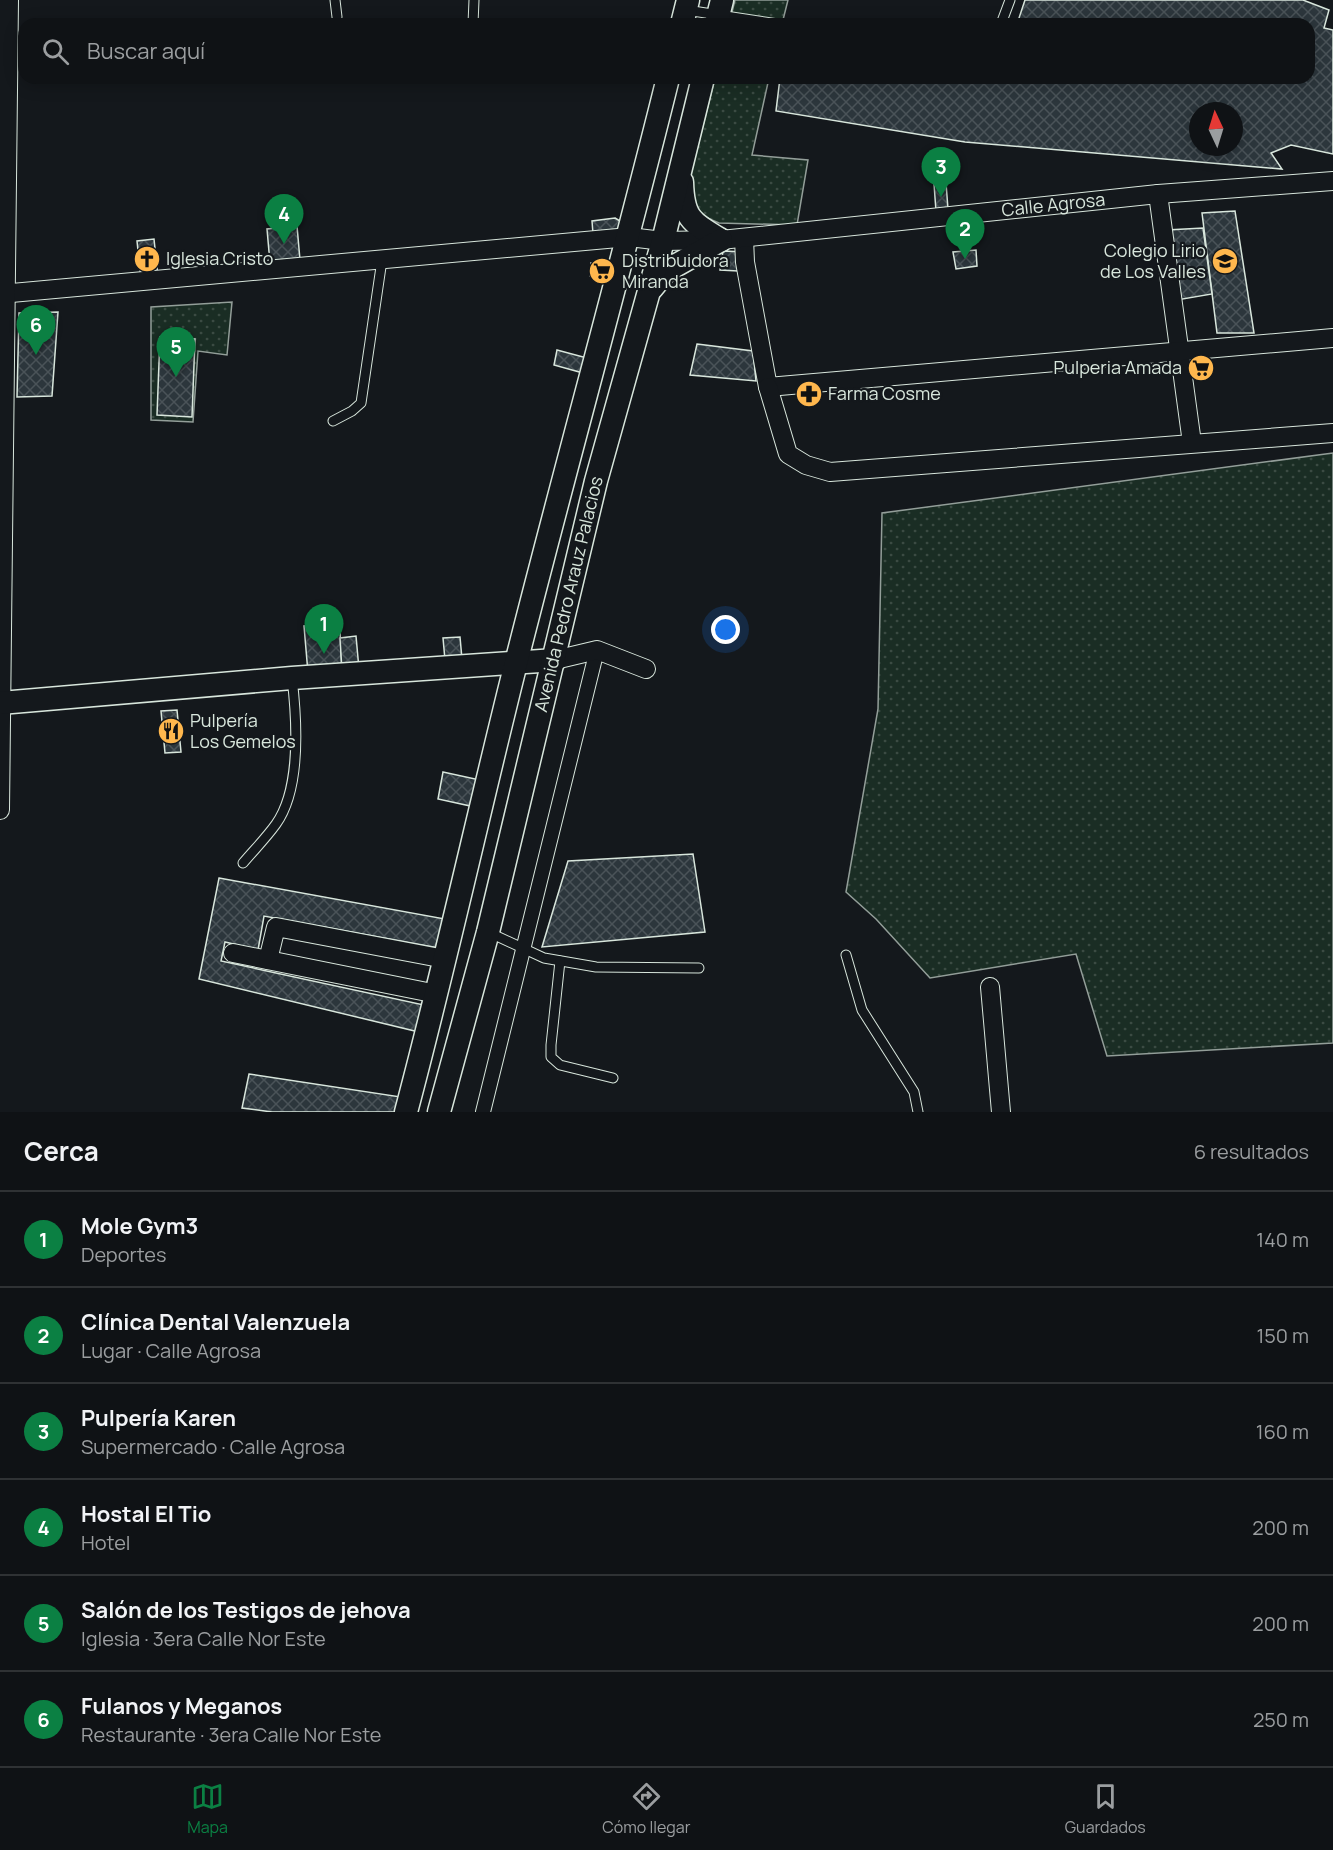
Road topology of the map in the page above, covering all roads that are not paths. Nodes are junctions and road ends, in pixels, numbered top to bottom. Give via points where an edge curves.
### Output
1 (9, 0) edge
2 (335, 0) edge
3 (474, 0) edge
4 (1011, 0) edge
5 (685, 11) edge
6 (719, 13) edge
7 (337, 17) dead end
8 (474, 18) edge
9 (746, 18) edge
10 (1004, 18) edge
11 (667, 84) edge
12 (702, 84) edge
13 (681, 169) junction
14 (1333, 181) edge
15 (1158, 194) junction
16 (629, 237) junction
17 (744, 238) junction
18 (721, 240) junction
19 (663, 241) junction
20 (382, 260) junction
21 (649, 292) junction
22 (3, 294) edge
23 (1333, 338) edge
24 (1179, 352) junction
25 (768, 387) junction
26 (333, 421) dead end
27 (1333, 433) edge
28 (1192, 443) junction
29 (566, 472) junction
30 (596, 481) junction
31 (597, 650) junction
32 (555, 660) junction
33 (517, 661) junction
34 (646, 669) dead end
35 (292, 678) junction
36 (1, 703) edge
37 (0, 810) edge
38 (469, 861) junction
39 (243, 863) dead end
40 (502, 872) junction
41 (488, 932) junction
42 (523, 950) junction
43 (233, 953) dead end
44 (846, 956) dead end
45 (445, 959) junction
46 (268, 960) junction
47 (560, 961) junction
48 (699, 968) dead end
49 (990, 987) dead end
50 (437, 994) junction
51 (430, 1022) junction
52 (462, 1033) junction
53 (613, 1078) dead end
54 (406, 1112) edge
55 (439, 1112) edge
56 (483, 1112) edge
57 (918, 1112) edge
58 (1001, 1112) edge

1 - 22 street
2 - 7 lane
3 - 8 lane
4 - 10 lane
5 - 6 lane
6 - 9 lane
11 - 16 street, Avenida Pedro Arauz Palacios
12 - 13 street, Avenida Pedro Arauz Palacios
13 - 18 street via 684,206 690,219
13 - 19 street, Avenida Pedro Arauz Palacios
14 - 15 street, Calle Agrosa
15 - 17 street, Calle Agrosa
15 - 24 street
16 - 19 street, Calle Agrosa
16 - 20 street, Calle Agrosa
16 - 29 street, Avenida Pedro Arauz Palacios
17 - 18 street, Calle Agrosa
17 - 25 street
18 - 19 street, Calle Agrosa
18 - 21 street via 666,271
19 - 21 street, Avenida Pedro Arauz Palacios
20 - 22 street, Calle Agrosa
20 - 26 lane via 361,403
21 - 30 street, Avenida Pedro Arauz Palacios
22 - 36 street
23 - 24 street
24 - 25 street
24 - 28 street
25 - 28 street via 788,454 806,465 830,472
27 - 28 street
29 - 30 street
29 - 33 street, Avenida Pedro Arauz Palacios
30 - 32 street, Avenida Pedro Arauz Palacios
31 - 32 street
31 - 34 street
31 - 42 street
32 - 33 street
32 - 40 street, Avenida Pedro Arauz Palacios
33 - 35 street
33 - 38 street, Avenida Pedro Arauz Palacios
35 - 36 street
35 - 39 lane via 295,771 277,823
36 - 37 street
38 - 40 street
38 - 45 street, Avenida Pedro Arauz Palacios
40 - 41 street, Avenida Pedro Arauz Palacios
41 - 42 lane
41 - 52 street, Avenida Pedro Arauz Palacios
42 - 47 lane
42 - 56 street
43 - 46 street
44 - 57 lane via 862,1010 914,1092
45 - 46 street via 276,927
45 - 50 street, Avenida Pedro Arauz Palacios
46 - 50 street
47 - 48 lane via 596,967
47 - 53 lane via 551,1057 560,1065
49 - 58 street
50 - 51 street, Avenida Pedro Arauz Palacios
51 - 52 street
51 - 54 street, Avenida Pedro Arauz Palacios
52 - 55 street, Avenida Pedro Arauz Palacios

